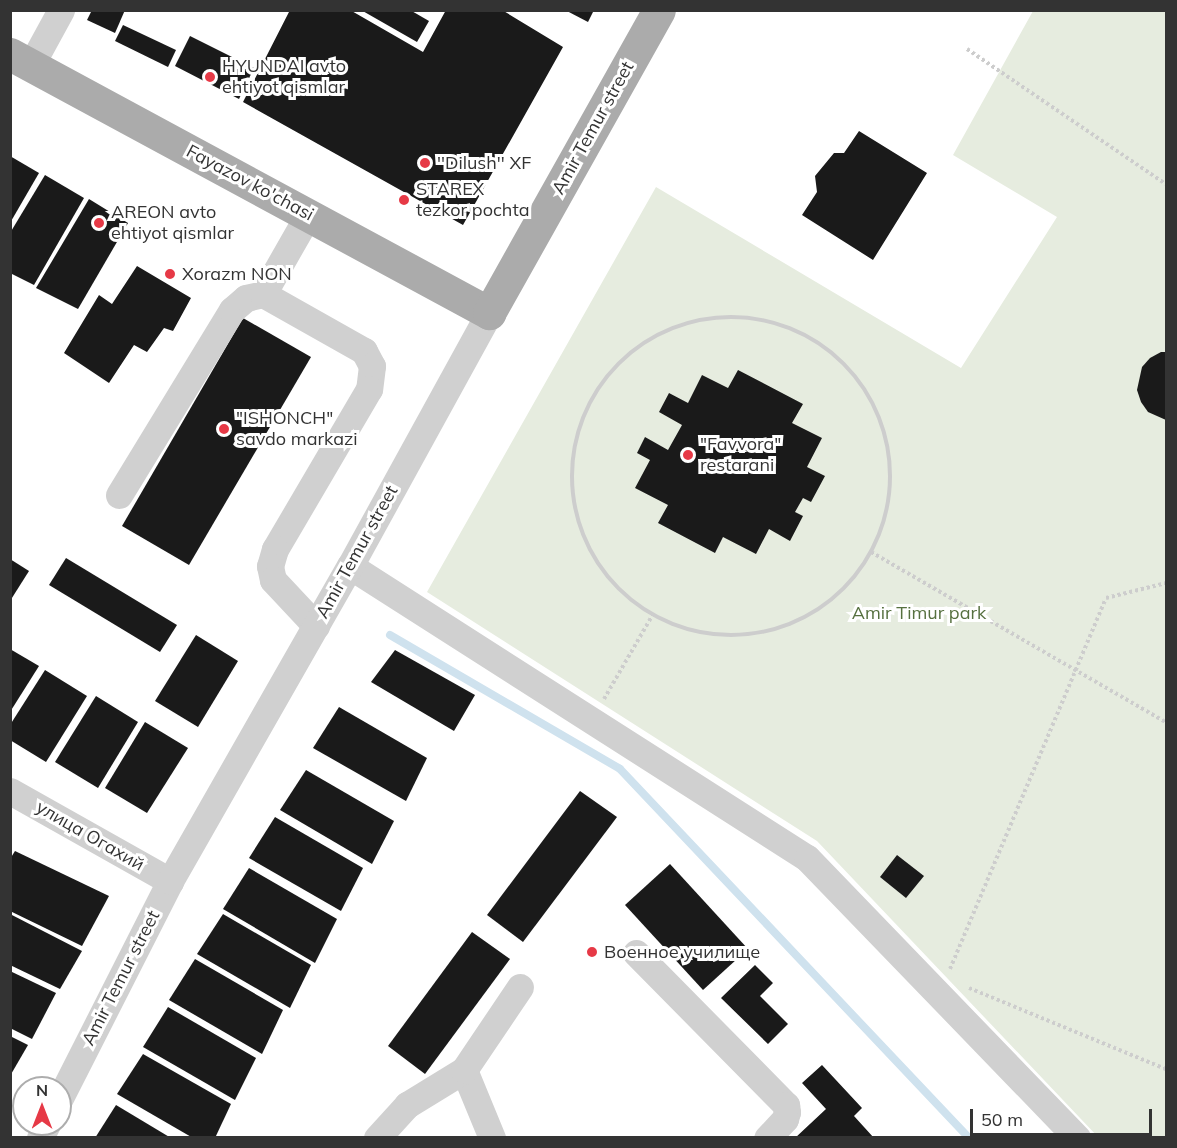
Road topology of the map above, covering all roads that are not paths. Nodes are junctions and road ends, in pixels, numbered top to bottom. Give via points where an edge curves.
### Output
1 (62, 10) edge
2 (659, 10) edge
3 (21, 59) edge
4 (308, 215) junction
5 (263, 294) junction
6 (489, 313) junction
7 (119, 495) dead end
8 (350, 566) junction
9 (316, 626) junction
10 (10, 791) edge
11 (170, 881) junction
12 (636, 953) dead end
13 (520, 987) dead end
14 (464, 1071) junction
15 (71, 1076) edge
16 (377, 1137) edge
17 (492, 1137) edge
18 (767, 1137) edge
19 (1077, 1137) edge

1 - 3 street
2 - 6 main road, Amir Temur street
3 - 4 main road, Fayazov ko'chasi
4 - 5 street
4 - 6 main road, Fayazov ko'chasi
5 - 7 street via 246,298 232,310
5 - 9 street via 364,351 372,366 369,389 275,549 270,566 273,580
6 - 8 street, Amir Temur street
8 - 9 street, Amir Temur street
8 - 19 street via 807,858
9 - 11 street, Amir Temur street
10 - 11 street, улица Огахий
11 - 15 street, Amir Temur street
12 - 18 street via 786,1105 785,1119
13 - 14 street
14 - 16 street via 407,1105
14 - 17 street

